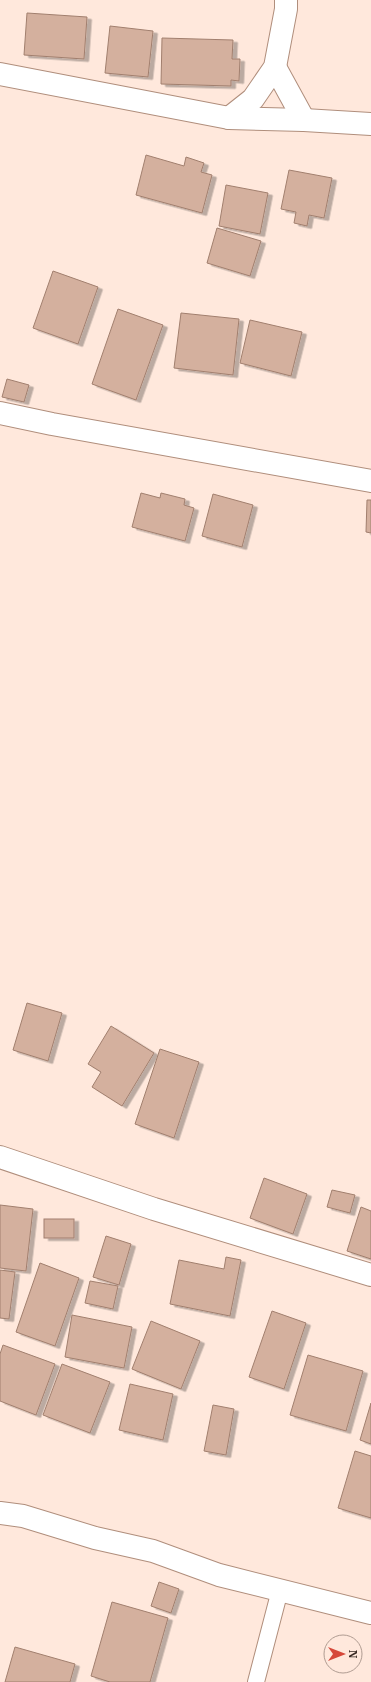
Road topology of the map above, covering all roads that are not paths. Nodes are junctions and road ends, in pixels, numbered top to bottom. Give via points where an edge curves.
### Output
1 (286, 0) edge
2 (275, 66) junction
3 (0, 74) edge
4 (229, 118) junction
5 (304, 120) junction
6 (371, 124) edge
7 (0, 413) edge
8 (371, 481) edge
9 (0, 1157) edge
10 (371, 1275) edge
11 (0, 1513) edge
12 (280, 1590) junction
13 (371, 1614) edge
14 (256, 1682) edge

1 - 2 street
2 - 4 street via 253,99
2 - 5 street
3 - 4 street
4 - 5 street
5 - 6 street
7 - 8 street
9 - 10 street via 154,1209
11 - 12 street via 24,1516 95,1538 153,1551 219,1575
12 - 13 street
12 - 14 lane

